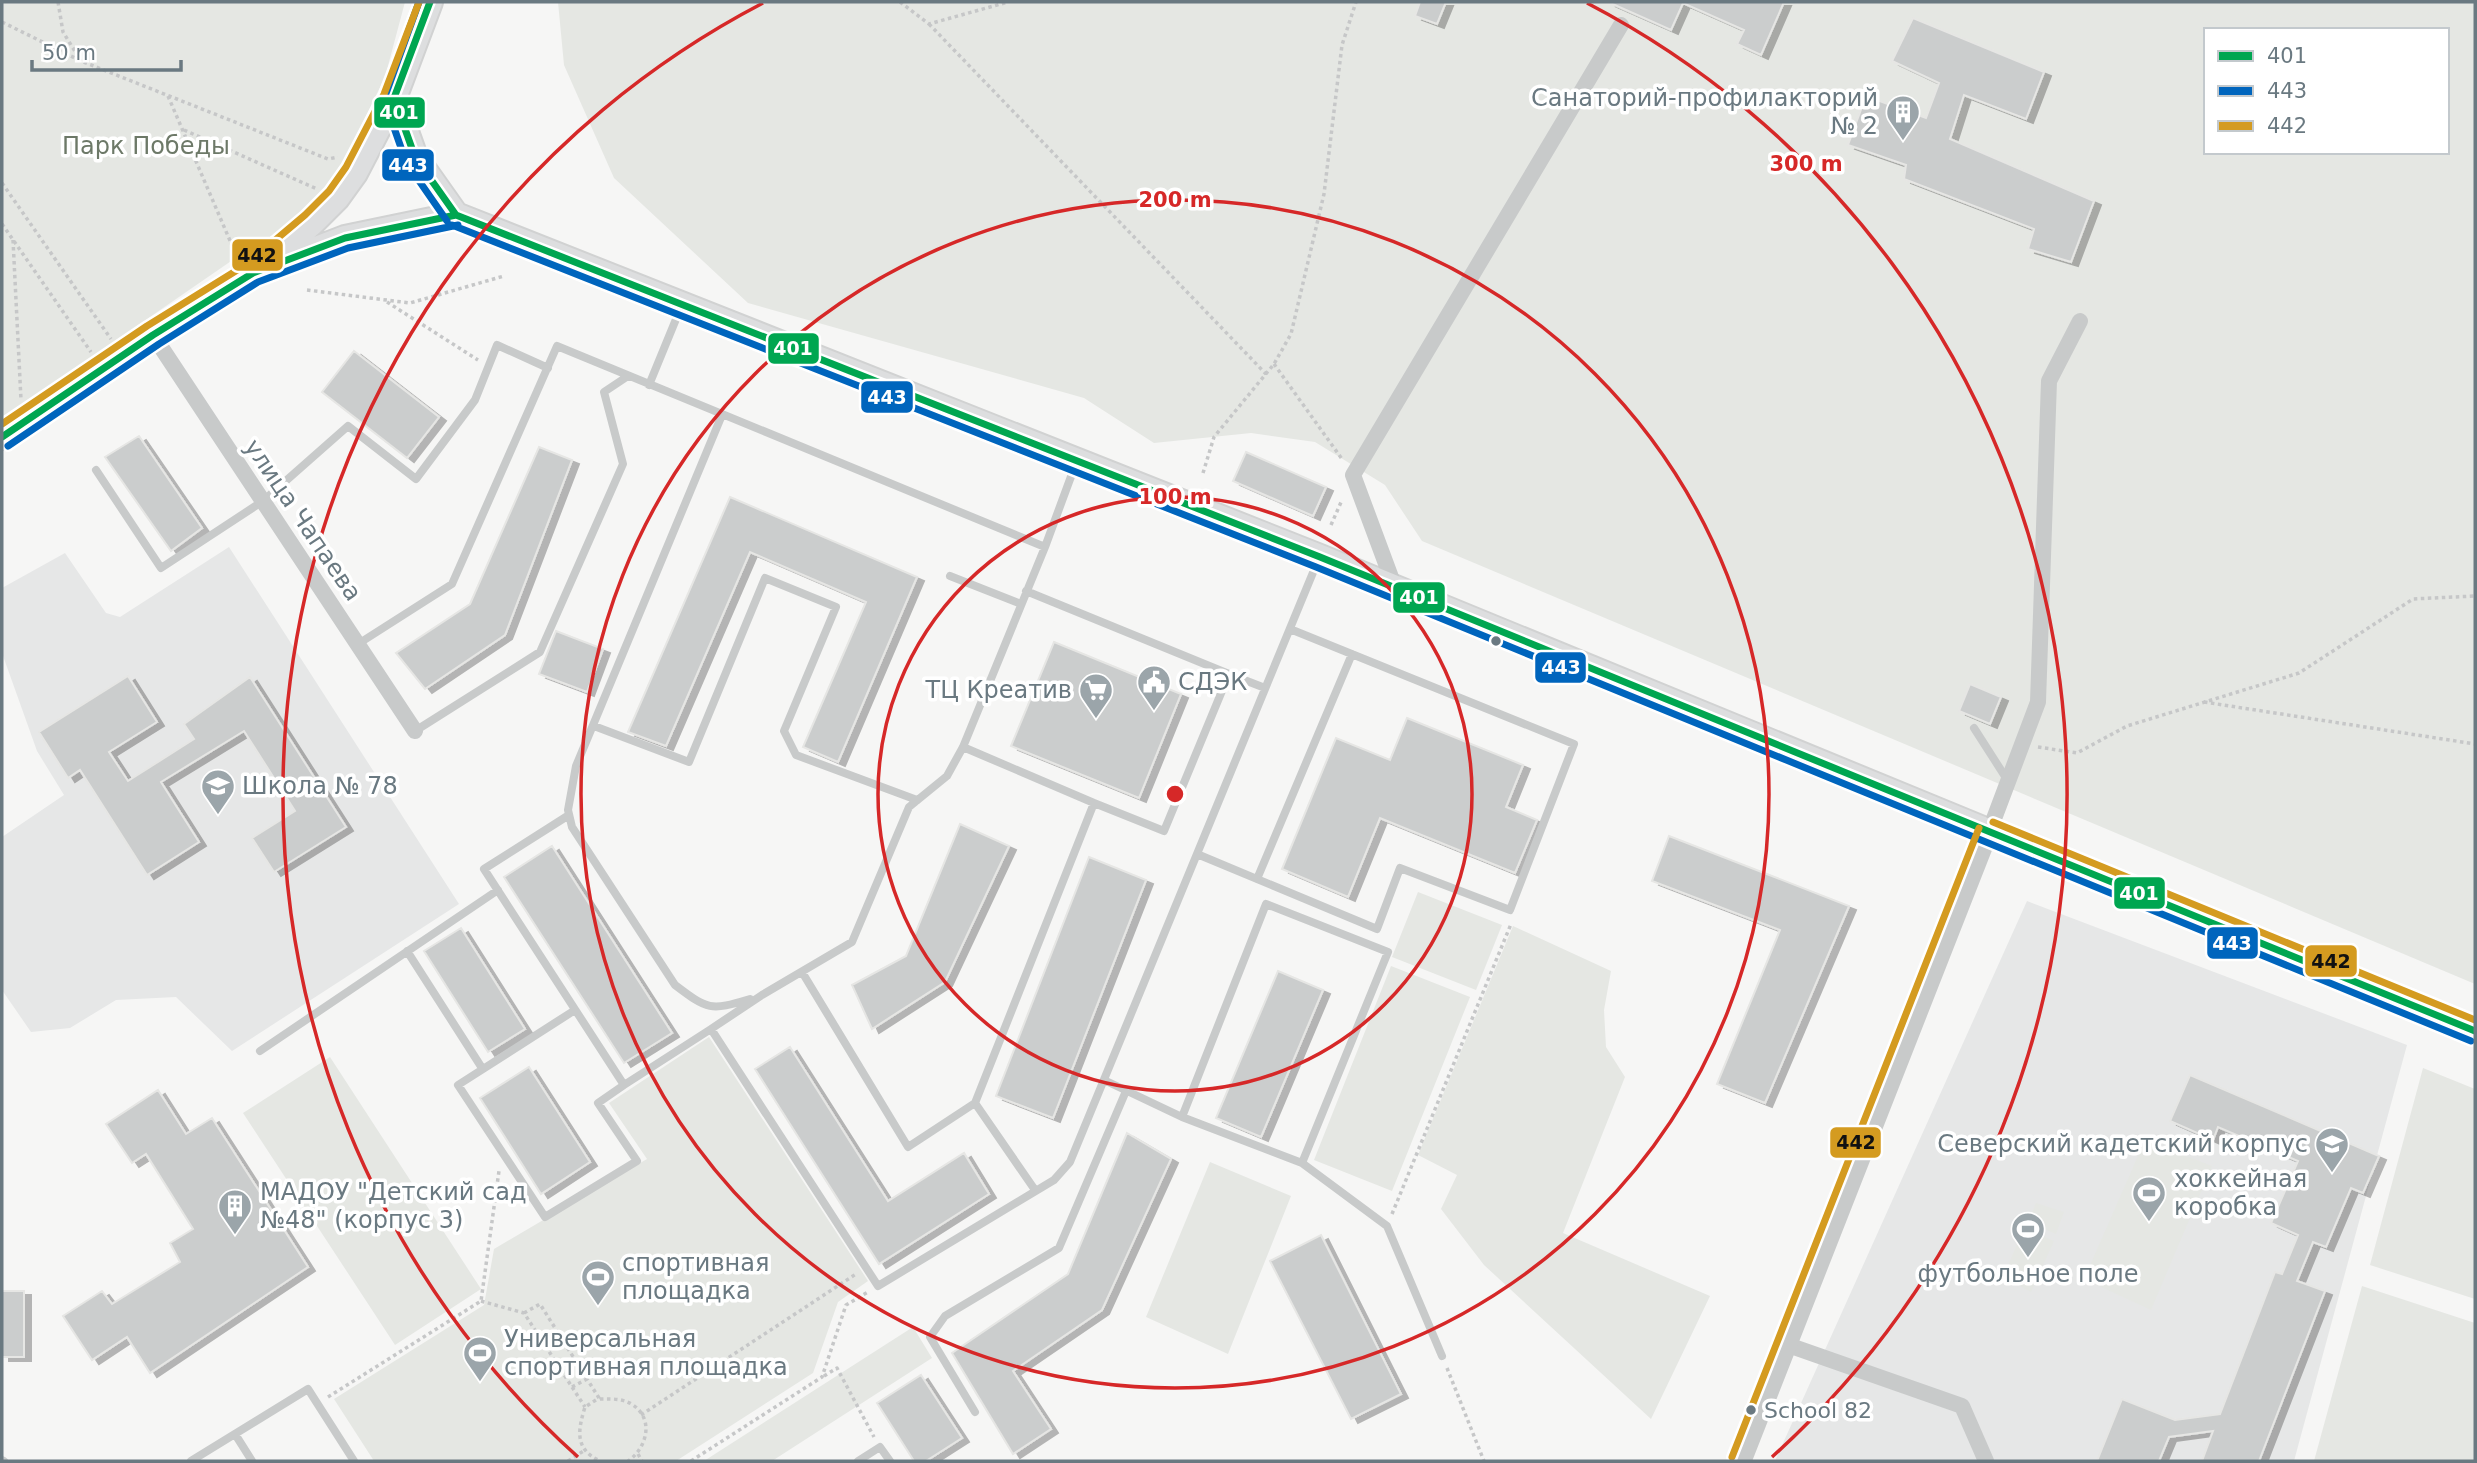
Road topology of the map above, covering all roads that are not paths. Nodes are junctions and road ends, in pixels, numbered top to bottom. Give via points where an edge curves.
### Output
1 (430, 2) edge
2 (1621, 25) dead end
3 (394, 97) junction
4 (456, 215) junction
5 (245, 265) junction
6 (682, 304) junction
7 (2080, 321) dead end
8 (153, 335) junction
9 (548, 368) junction
10 (628, 376) junction
11 (649, 385) junction
12 (722, 415) junction
13 (2, 437) edge
14 (1077, 460) junction
15 (96, 470) dead end
16 (262, 501) junction
17 (1045, 547) junction
18 (1320, 557) junction
19 (950, 576) dead end
20 (1395, 587) junction
21 (1026, 591) junction
22 (1021, 604) junction
23 (1290, 629) junction
24 (358, 644) junction
25 (1352, 654) junction
26 (1229, 674) junction
27 (1265, 688) junction
28 (594, 726) junction
29 (1975, 729) dead end
30 (415, 731) joint
31 (963, 747) junction
32 (2008, 781) junction
33 (917, 800) junction
34 (1094, 803) junction
35 (569, 815) junction
36 (1989, 832) junction
37 (1197, 854) junction
38 (1257, 879) junction
39 (498, 890) junction
40 (407, 951) junction
41 (802, 972) junction
42 (762, 995) junction
43 (575, 1010) junction
44 (711, 1029) junction
45 (2475, 1031) edge
46 (260, 1051) dead end
47 (482, 1068) junction
48 (1104, 1080) junction
49 (624, 1085) junction
50 (1126, 1091) junction
51 (975, 1103) junction
52 (1182, 1117) junction
53 (1302, 1163) junction
54 (1035, 1190) junction
55 (1788, 1345) junction
56 (1442, 1356) road end
57 (975, 1412) dead end
58 (235, 1434) junction
59 (191, 1461) edge
60 (253, 1461) edge
61 (354, 1461) edge
62 (858, 1461) edge
63 (890, 1461) edge
64 (1742, 1461) edge
65 (1986, 1461) edge

1 - 3 main road
2 - 20 street via 1353,475
3 - 4 main road via 415,157
3 - 5 main road via 337,198 312,223
4 - 5 main road via 345,237
4 - 6 main road
5 - 8 main road
6 - 11 lane
6 - 14 main road
7 - 32 street via 2049,381 2038,702
8 - 13 main road
8 - 16 street, улица Чапаева
9 - 10 lane via 557,346
9 - 16 lane via 497,345 475,400 416,479 348,426
9 - 24 lane via 452,584
10 - 11 lane
10 - 30 lane via 604,392 623,464 540,652
11 - 12 lane
12 - 17 lane
12 - 28 lane
14 - 17 lane
14 - 18 main road
15 - 16 lane via 161,568
16 - 24 street, улица Чапаева
17 - 21 lane
18 - 20 main road
18 - 23 lane
19 - 22 lane
20 - 36 main road
21 - 22 lane
21 - 26 lane
22 - 31 lane
23 - 25 lane
23 - 27 lane
24 - 30 street, улица Чапаева
25 - 38 lane
25 - 38 lane via 1574,744 1510,910 1400,868 1377,929
26 - 27 lane
26 - 34 lane via 1164,831
27 - 37 lane
28 - 33 lane via 689,762 765,578 836,607 784,731 796,755
28 - 35 lane via 576,766
29 - 32 lane
31 - 33 lane via 947,776
31 - 34 lane
32 - 36 street
33 - 41 lane via 909,807 852,942
34 - 51 lane
35 - 39 lane via 484,869
35 - 42 lane via 572,827 675,985 698,1003 718,1009
36 - 45 main road
36 - 55 street
37 - 38 lane
37 - 48 lane
39 - 40 lane
39 - 43 lane
40 - 46 lane
40 - 47 lane
41 - 42 lane
41 - 51 lane via 908,1147
42 - 44 lane
43 - 47 lane
43 - 49 lane
44 - 49 lane
44 - 54 lane via 878,1286
47 - 49 lane via 458,1085 545,1217 637,1161 598,1103
48 - 50 lane
48 - 54 lane via 1070,1162 1054,1180
50 - 52 lane
50 - 57 lane via 1059,1248 945,1316 930,1337
51 - 54 lane
52 - 53 lane
52 - 53 lane via 1266,904 1388,952
53 - 56 lane via 1387,1226
55 - 64 street
55 - 65 street via 1962,1406
58 - 59 lane
58 - 60 lane
58 - 61 lane via 308,1389
62 - 63 lane via 880,1447

